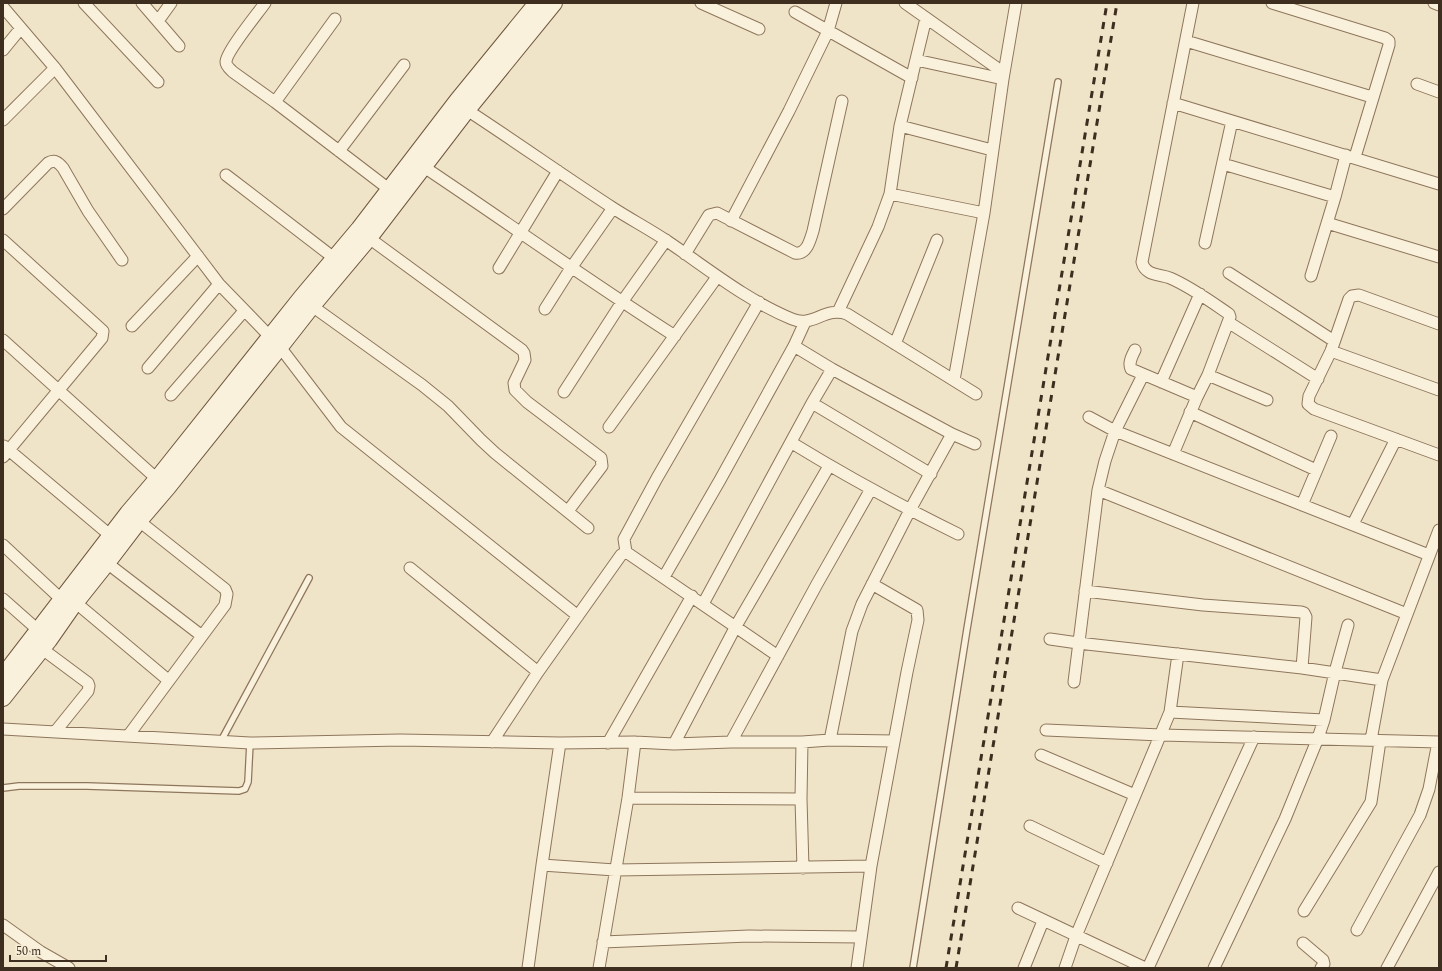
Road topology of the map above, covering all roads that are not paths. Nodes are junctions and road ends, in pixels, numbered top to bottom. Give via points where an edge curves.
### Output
1 (84, 3) edge
2 (142, 3) edge
3 (171, 3) edge
4 (265, 3) edge
5 (536, 3) edge
6 (554, 3) edge
7 (701, 3) edge
8 (836, 3) edge
9 (905, 3) edge
10 (1016, 3) edge
11 (1192, 3) edge
12 (1272, 3) edge
13 (1434, 3) edge
14 (1439, 5) edge
15 (3, 7) edge
16 (795, 12) dead end
17 (926, 18) junction
18 (335, 19) dead end
19 (158, 21) junction
20 (21, 28) junction
21 (759, 30) dead end
22 (828, 31) junction
23 (1186, 41) junction
24 (179, 46) dead end
25 (3, 50) edge
26 (916, 60) junction
27 (404, 65) dead end
28 (55, 68) junction
29 (1003, 76) junction
30 (912, 78) junction
31 (158, 82) dead end
32 (1058, 82) dead end
33 (1417, 84) dead end
34 (1439, 92) edge
35 (1372, 97) junction
36 (275, 102) junction
37 (842, 102) dead end
38 (1173, 103) junction
39 (467, 110) junction
40 (3, 120) edge
41 (1232, 121) junction
42 (900, 126) junction
43 (992, 150) junction
44 (339, 151) junction
45 (1350, 156) junction
46 (1223, 164) junction
47 (424, 167) junction
48 (558, 171) junction
49 (226, 175) dead end
50 (1439, 184) edge
51 (394, 194) junction
52 (890, 194) junction
53 (1335, 197) junction
54 (613, 208) junction
55 (3, 209) edge
56 (984, 214) junction
57 (731, 221) junction
58 (1328, 222) junction
59 (521, 232) junction
60 (369, 238) junction
61 (3, 240) edge
62 (666, 240) junction
63 (937, 240) dead end
64 (1205, 243) dead end
65 (685, 254) junction
66 (198, 256) junction
67 (1439, 257) edge
68 (334, 258) junction
69 (122, 260) dead end
70 (499, 268) dead end
71 (571, 268) junction
72 (1229, 273) dead end
73 (1311, 276) dead end
74 (717, 277) junction
75 (219, 284) junction
76 (1200, 294) junction
77 (622, 302) junction
78 (759, 302) junction
79 (312, 306) junction
80 (545, 309) dead end
81 (244, 310) junction
82 (838, 312) junction
83 (805, 322) junction
84 (1228, 322) junction
85 (1439, 324) edge
86 (132, 326) dead end
87 (675, 336) junction
88 (3, 340) edge
89 (276, 342) junction
90 (895, 344) junction
91 (794, 346) junction
92 (1333, 346) junction
93 (1135, 350) dead end
94 (148, 368) dead end
95 (832, 368) junction
96 (1143, 375) junction
97 (1208, 375) junction
98 (1318, 379) junction
99 (954, 380) junction
100 (1161, 382) junction
101 (59, 390) junction
102 (1439, 390) edge
103 (564, 392) dead end
104 (976, 394) dead end
105 (171, 396) dead end
106 (1197, 397) junction
107 (1266, 400) dead end
108 (812, 403) junction
109 (1190, 412) junction
110 (1089, 417) dead end
111 (609, 427) dead end
112 (1115, 431) junction
113 (952, 434) junction
114 (1331, 436) dead end
115 (1396, 439) junction
116 (792, 442) junction
117 (975, 444) dead end
118 (5, 451) edge
119 (1173, 454) junction
120 (1439, 454) edge
121 (829, 466) junction
122 (1316, 470) junction
123 (931, 474) junction
124 (157, 479) junction
125 (871, 488) junction
126 (1098, 490) junction
127 (1302, 505) junction
128 (910, 510) junction
129 (568, 511) junction
130 (138, 521) junction
131 (1353, 524) junction
132 (588, 528) dead end
133 (958, 534) dead end
134 (1438, 534) edge
135 (110, 536) junction
136 (3, 545) edge
137 (626, 552) junction
138 (1429, 556) junction
139 (107, 563) junction
140 (410, 568) dead end
141 (664, 577) junction
142 (310, 578) dead end
143 (872, 584) junction
144 (1085, 591) junction
145 (692, 596) junction
146 (3, 599) edge
147 (68, 601) junction
148 (703, 604) junction
149 (1407, 614) junction
150 (578, 616) junction
151 (1348, 624) dead end
152 (736, 626) junction
153 (38, 630) junction
154 (202, 636) junction
155 (1050, 639) dead end
156 (1078, 643) junction
157 (41, 648) junction
158 (1178, 654) junction
159 (778, 656) junction
160 (1302, 668) junction
161 (538, 672) junction
162 (1335, 672) junction
163 (3, 676) edge
164 (168, 680) junction
165 (1382, 680) junction
166 (1074, 682) dead end
167 (3, 698) edge
168 (1170, 712) junction
169 (1324, 720) junction
170 (3, 728) edge
171 (1046, 730) dead end
172 (55, 732) junction
173 (1161, 735) junction
174 (128, 736) junction
175 (1254, 737) junction
176 (1318, 738) junction
177 (830, 740) junction
178 (1376, 740) junction
179 (221, 741) junction
180 (894, 741) junction
181 (492, 742) junction
182 (635, 742) junction
183 (731, 742) junction
184 (802, 742) junction
185 (1439, 742) edge
186 (250, 743) junction
187 (560, 743) junction
188 (608, 743) junction
189 (674, 744) junction
190 (1042, 755) dead end
191 (3, 788) edge
192 (1136, 795) junction
193 (628, 798) junction
194 (801, 799) junction
195 (1030, 826) dead end
196 (1107, 863) junction
197 (542, 865) junction
198 (871, 866) junction
199 (803, 868) junction
200 (615, 870) junction
201 (1439, 872) edge
202 (1018, 908) dead end
203 (1304, 911) dead end
204 (1043, 920) junction
205 (3, 926) edge
206 (1357, 930) dead end
207 (1076, 936) junction
208 (861, 937) junction
209 (604, 942) junction
210 (1303, 943) dead end
211 (69, 968) edge
212 (528, 968) edge
213 (600, 968) edge
214 (857, 968) edge
215 (913, 968) edge
216 (1024, 968) edge
217 (1065, 968) edge
218 (1146, 968) edge
219 (1214, 968) edge
220 (1321, 968) edge
221 (1386, 968) edge

1 - 31 street
2 - 19 street
3 - 19 street
4 - 36 street via 232,48 226,63 233,72
5 - 51 main road via 457,101
6 - 39 main road
7 - 21 street
8 - 22 street
9 - 17 street
10 - 29 street
11 - 23 street
12 - 35 street via 1387,39 1389,45
13 - 14 street
15 - 20 street
16 - 22 street
17 - 26 street
17 - 29 street
18 - 36 street
19 - 24 street
20 - 25 street
20 - 28 street
22 - 30 street
22 - 57 street
23 - 35 street
23 - 38 street
26 - 29 street
26 - 30 street
27 - 44 street
28 - 40 street
28 - 66 street
29 - 43 street
30 - 42 street
32 - 215 lane
33 - 34 street
35 - 45 street
36 - 44 street
37 - 57 street via 813,231 805,250 795,253
38 - 41 street
38 - 76 street via 1142,262 1150,273 1176,280
39 - 47 main road
39 - 48 street
41 - 45 street
41 - 46 street
42 - 43 street
42 - 52 street
43 - 56 street
44 - 51 street
45 - 50 street
45 - 53 street
46 - 53 street
46 - 64 street
47 - 51 main road
47 - 59 street
48 - 54 street
48 - 59 street
49 - 68 street
51 - 60 main road
51 - 68 main road
52 - 56 street
52 - 82 street via 878,227
53 - 58 street
54 - 62 street
54 - 71 street
55 - 69 street via 48,163 58,162
56 - 99 street
57 - 65 street via 717,214 709,215
58 - 67 street
58 - 73 street
59 - 70 street
59 - 71 street
60 - 79 main road
60 - 129 street via 522,350 525,360 514,383 514,390 526,402 601,458 602,466
61 - 101 street via 103,331 102,338
62 - 65 street
62 - 77 street
63 - 90 street
65 - 74 street
66 - 75 street
66 - 86 street
68 - 89 main road
71 - 77 street
71 - 80 street
72 - 92 street
74 - 78 street
74 - 87 street
75 - 81 street
75 - 94 street
76 - 84 street via 1229,314
76 - 100 street
77 - 87 street
77 - 103 street
78 - 83 street via 791,319
78 - 137 street via 624,539
79 - 89 main road
79 - 129 street via 422,385 448,406 495,453
81 - 89 street
81 - 105 street
82 - 83 street via 827,313
82 - 90 street via 847,314
83 - 91 street
84 - 97 street
84 - 98 street
85 - 92 street via 1354,295 1349,299
87 - 111 street
88 - 101 street
89 - 124 main road
89 - 130 main road via 173,481
89 - 150 street via 341,427
90 - 99 street
91 - 95 street
91 - 141 street
92 - 98 street
92 - 102 street
93 - 96 street via 1130,367
95 - 108 street
95 - 113 street
96 - 100 street
96 - 112 street
97 - 106 street
97 - 107 street
98 - 115 street via 1309,396 1308,404 1311,408
99 - 104 street
100 - 106 street
101 - 118 street
101 - 124 street
106 - 109 street
108 - 116 street
108 - 123 street
109 - 119 street
109 - 122 street
110 - 112 street
112 - 119 street
112 - 126 street
113 - 117 street
113 - 123 street
114 - 122 street
115 - 120 street
115 - 131 street
116 - 121 street
116 - 148 street
118 - 135 street
119 - 127 street
121 - 125 street
121 - 152 street
122 - 127 street
123 - 128 street
124 - 135 main road
125 - 128 street
125 - 159 street
126 - 144 street
126 - 149 street
127 - 131 street
128 - 133 street
128 - 143 street
129 - 132 street
130 - 139 main road
130 - 154 street via 227,592 225,605
131 - 138 street
134 - 138 street
135 - 147 main road
136 - 147 street
137 - 141 street
137 - 150 street via 621,555
138 - 149 street
139 - 147 main road
139 - 154 street
140 - 161 street
141 - 145 street
142 - 179 lane
143 - 177 street via 852,631
143 - 180 street via 917,610 918,614
144 - 156 street
144 - 160 street via 1203,605 1301,612 1306,617
145 - 148 street
145 - 188 street
146 - 153 street
147 - 153 main road
147 - 157 main road via 49,640
147 - 164 street
148 - 152 street
149 - 165 street
150 - 161 street
151 - 162 street
152 - 159 street
152 - 189 street
153 - 163 main road
154 - 164 street
155 - 156 street
156 - 158 street
156 - 166 street
157 - 167 main road
157 - 172 street via 89,686 88,691
158 - 160 street
158 - 168 street
159 - 183 street
160 - 162 street
161 - 181 street
162 - 165 street
162 - 169 street
164 - 174 street
165 - 178 street
168 - 169 street
168 - 173 street
169 - 176 street
170 - 172 street
171 - 173 street
172 - 174 street
173 - 175 street
173 - 192 street
174 - 179 street
175 - 176 street
175 - 218 street
176 - 178 street
176 - 219 street via 1285,819
177 - 180 street
177 - 184 street
178 - 185 street
178 - 203 street via 1371,802
179 - 186 street
180 - 198 street
181 - 186 street via 400,740
181 - 187 street
182 - 188 street
182 - 189 street
182 - 193 street
183 - 184 street
183 - 189 street
184 - 194 street
185 - 206 street via 1429,789 1420,815
186 - 191 lane via 248,782 245,789 239,791 87,786
187 - 188 street
187 - 197 street
190 - 192 street
192 - 196 street
193 - 194 street
193 - 200 street
194 - 199 street
195 - 196 street
196 - 207 street
197 - 200 street
197 - 212 street
198 - 199 street
198 - 208 street
199 - 200 street
200 - 209 street
201 - 221 street
202 - 204 street
204 - 207 street
204 - 216 street
205 - 211 street
207 - 217 street
207 - 218 street
208 - 209 street via 749,936
208 - 214 street
209 - 213 street
210 - 220 street via 1323,960

